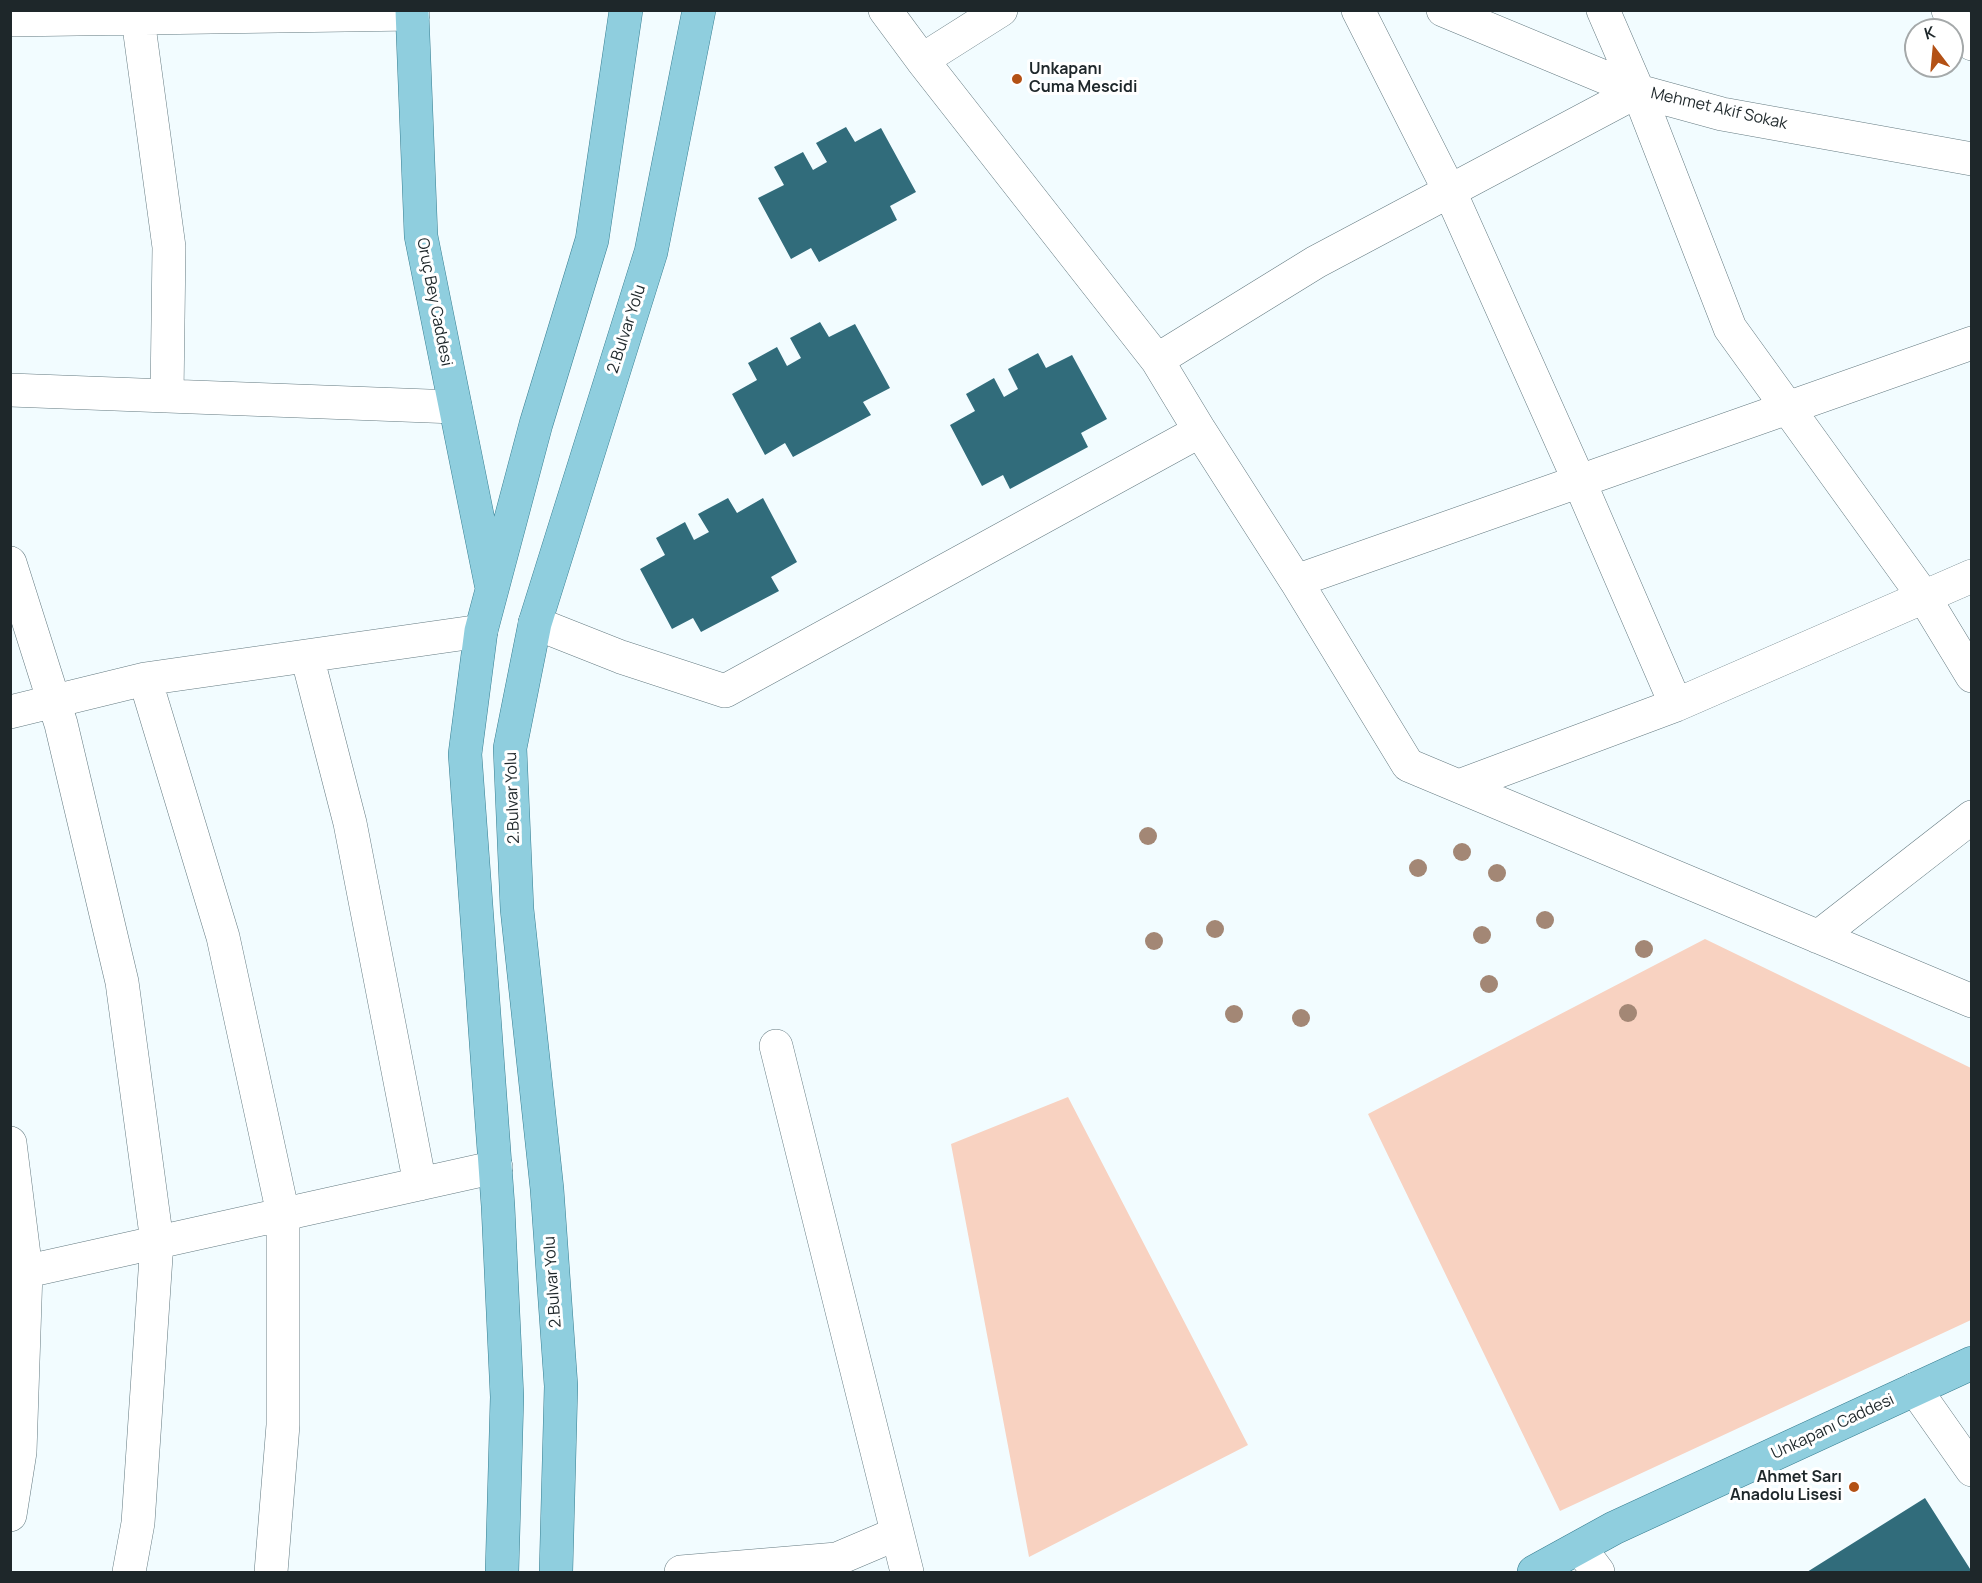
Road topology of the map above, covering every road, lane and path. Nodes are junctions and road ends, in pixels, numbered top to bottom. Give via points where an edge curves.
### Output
1 (626, 10) edge
2 (699, 10) edge
3 (885, 10) edge
4 (1001, 10) edge
5 (1358, 10) edge
6 (1443, 10) edge
7 (1603, 10) edge
8 (1948, 10) edge
9 (412, 12) edge
10 (138, 19) junction
11 (10, 20) edge
12 (1971, 44) edge
13 (922, 60) junction
14 (1638, 91) junction
15 (1971, 159) edge
16 (1450, 192) junction
17 (1971, 343) edge
18 (1156, 360) junction
19 (10, 390) edge
20 (167, 396) junction
21 (455, 407) junction
22 (1789, 408) junction
23 (1200, 431) junction
24 (1580, 483) junction
25 (10, 563) edge
26 (1971, 576) edge
27 (1296, 581) junction
28 (492, 590) junction
29 (1923, 597) junction
30 (535, 623) junction
31 (481, 631) junction
32 (307, 656) junction
33 (1971, 676) edge
34 (144, 679) junction
35 (54, 700) junction
36 (1676, 705) junction
37 (10, 712) edge
38 (1459, 786) junction
39 (1971, 817) edge
40 (1818, 937) junction
41 (1971, 1001) edge
42 (776, 1046) dead end
43 (10, 1143) edge
44 (495, 1167) junction
45 (420, 1184) junction
46 (283, 1214) junction
47 (157, 1242) junction
48 (18, 1273) edge
49 (1971, 1363) edge
50 (1915, 1389) junction
51 (1971, 1470) edge
52 (10, 1515) edge
53 (896, 1534) junction
54 (1589, 1560) edge
55 (129, 1572) edge
56 (271, 1572) edge
57 (501, 1572) edge
58 (556, 1572) edge
59 (681, 1572) edge
60 (907, 1572) edge
61 (1534, 1572) edge

1 - 28 main road via 592,240 536,424
2 - 30 main road, 2.Bulvar Yolu via 651,252
3 - 13 street
4 - 13 street
5 - 16 street
6 - 14 street, Mehmet Akif Sokak
7 - 14 street
8 - 12 street
9 - 10 street
9 - 21 main road, Oruç Bey Caddesi via 421,236
10 - 11 street
10 - 20 street via 169,247
13 - 18 street
14 - 15 street, Mehmet Akif Sokak via 1722,114
14 - 16 street
14 - 22 street via 1730,328
16 - 18 street via 1316,262
16 - 24 street
17 - 22 street
18 - 23 street
19 - 20 street
20 - 21 street
21 - 28 main road, Oruç Bey Caddesi
22 - 24 street
22 - 29 street
23 - 27 street
23 - 30 street via 725,692
24 - 27 street
24 - 36 street
25 - 35 street
26 - 29 street
27 - 38 street via 1408,765
28 - 31 main road
29 - 33 street
29 - 36 street
30 - 58 main road, 2.Bulvar Yolu via 510,748 517,909 547,1189 561,1386
31 - 32 street
31 - 44 main road via 465,754
32 - 34 street
32 - 45 street via 350,823
34 - 35 street
34 - 46 street via 224,938
35 - 37 street
35 - 47 street via 122,982
36 - 38 street
38 - 40 street
39 - 40 street
40 - 41 street
42 - 53 street
43 - 48 street
44 - 45 street
44 - 57 main road via 507,1397
45 - 46 street
46 - 47 street
46 - 56 street via 283,1425
47 - 48 street
47 - 55 street via 138,1523
48 - 52 street via 20,1452
49 - 50 main road, Unkapanı Caddesi
50 - 51 street
50 - 54 main road, Unkapanı Caddesi via 1614,1528
53 - 59 street via 837,1559
53 - 60 street
54 - 61 main road, Unkapanı Caddesi

